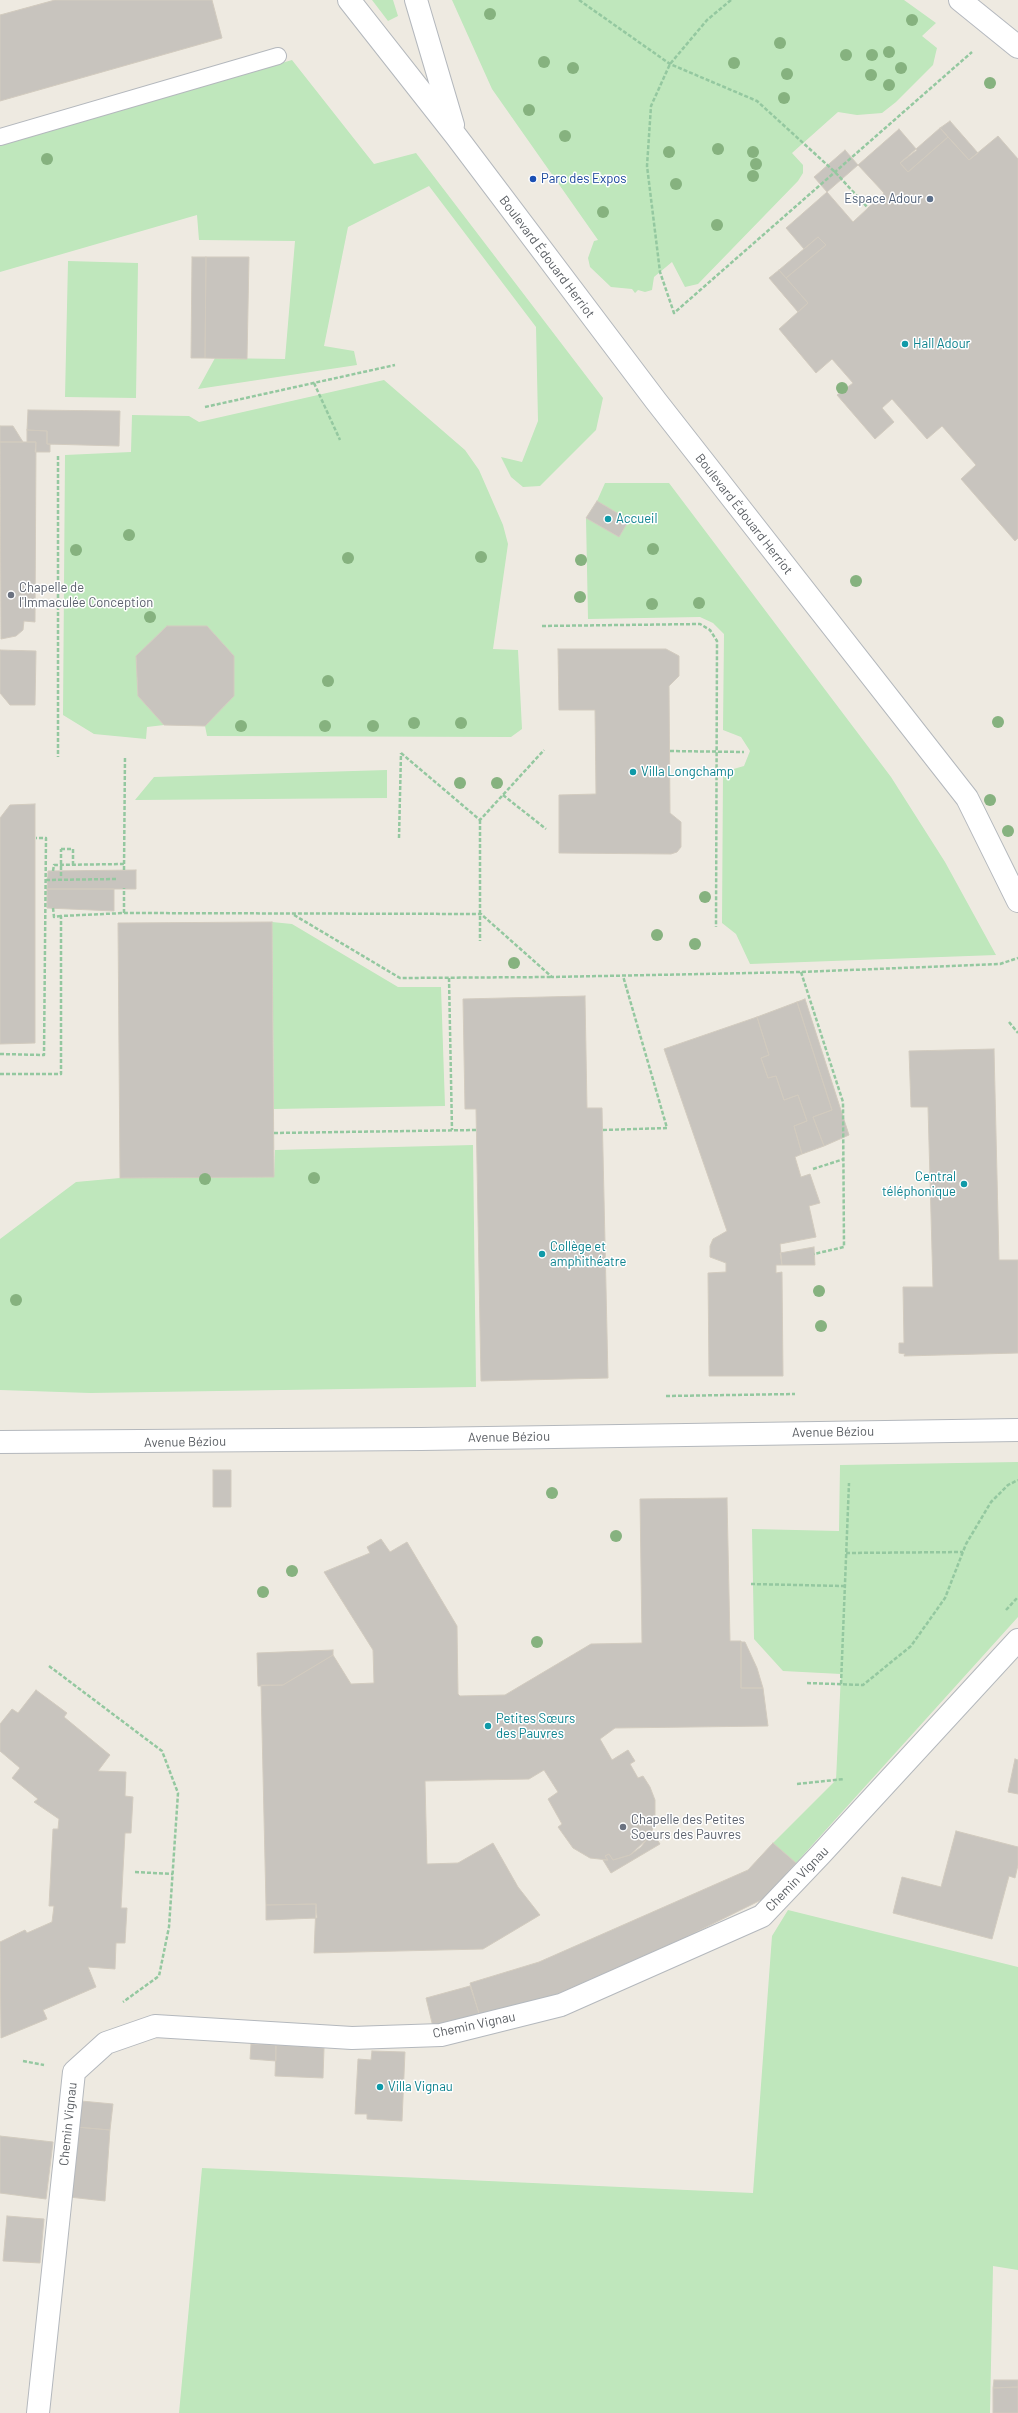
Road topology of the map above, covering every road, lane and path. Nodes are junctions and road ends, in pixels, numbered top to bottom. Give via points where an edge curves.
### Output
1 (349, 0) edge
2 (416, 0) edge
3 (579, 0) edge
4 (732, 0) edge
5 (960, 0) edge
6 (997, 30) junction
7 (1018, 47) edge
8 (278, 56) dead end
9 (670, 64) junction
10 (456, 136) junction
11 (0, 137) edge
12 (835, 172) junction
13 (868, 208) dead end
14 (396, 365) dead end
15 (314, 383) junction
16 (205, 407) dead end
17 (340, 440) dead end
18 (58, 456) dead end
19 (542, 626) dead end
20 (544, 750) dead end
21 (670, 751) dead end
22 (717, 752) junction
23 (744, 752) dead end
24 (125, 756) dead end
25 (58, 757) dead end
26 (503, 795) junction
27 (480, 820) junction
28 (546, 829) dead end
29 (36, 838) dead end
30 (399, 838) dead end
31 (124, 864) junction
32 (73, 865) junction
33 (124, 870) dead end
34 (53, 871) dead end
35 (61, 878) junction
36 (116, 879) dead end
37 (46, 880) junction
38 (124, 888) dead end
39 (1018, 901) edge
40 (53, 908) dead end
41 (124, 914) junction
42 (294, 914) junction
43 (481, 914) junction
44 (61, 916) junction
45 (716, 926) dead end
46 (480, 941) dead end
47 (1018, 958) edge
48 (801, 972) junction
49 (624, 976) junction
50 (449, 978) junction
51 (552, 978) junction
52 (1009, 1022) dead end
53 (1018, 1033) edge
54 (0, 1054) edge
55 (0, 1074) edge
56 (452, 1130) junction
57 (476, 1130) dead end
58 (602, 1130) dead end
59 (274, 1133) dead end
60 (844, 1159) junction
61 (813, 1169) dead end
62 (814, 1254) dead end
63 (795, 1394) dead end
64 (666, 1396) dead end
65 (1018, 1430) edge
66 (0, 1442) edge
67 (1018, 1480) edge
68 (848, 1483) dead end
69 (963, 1552) junction
70 (846, 1553) junction
71 (751, 1584) dead end
72 (844, 1586) junction
73 (1018, 1640) edge
74 (49, 1666) dead end
75 (807, 1683) dead end
76 (841, 1684) junction
77 (135, 1872) dead end
78 (173, 1874) junction
79 (121, 2003) dead end
80 (23, 2061) dead end
81 (50, 2066) dead end
82 (38, 2413) edge

1 - 10 street, Boulevard Édouard Herriot
2 - 10 street, Boulevard Édouard Herriot
3 - 9 path
4 - 9 path via 707,20
5 - 6 street
6 - 7 street
6 - 12 path
8 - 11 lane
9 - 12 path via 757,101
9 - 12 path via 651,106 647,166 660,272 674,313
10 - 39 street, Boulevard Édouard Herriot via 656,401 967,798
12 - 13 path
14 - 15 path
15 - 16 path
15 - 17 path
18 - 25 path
19 - 22 path via 700,624 710,630 717,641
20 - 26 path
21 - 22 path
22 - 23 path
22 - 45 path
24 - 31 path
26 - 27 path
26 - 28 path
27 - 30 path via 401,753
27 - 43 path
29 - 37 path via 46,838
31 - 32 path
31 - 33 path
32 - 34 path via 54,865
32 - 35 path, bridge via 73,849 61,849
35 - 36 path
35 - 37 path
37 - 54 path via 44,1055
38 - 41 path
40 - 44 path via 54,917
41 - 42 path
41 - 44 path
42 - 43 path
42 - 50 path via 400,978
43 - 46 path
43 - 51 path
44 - 55 path via 61,1074
47 - 48 path via 1000,964
48 - 49 path
48 - 60 path via 843,1102
49 - 51 path
49 - 58 path via 667,1128
50 - 51 path
50 - 56 path
52 - 53 path
56 - 57 path
56 - 59 path
60 - 61 path
60 - 62 path via 844,1247
63 - 64 path
65 - 66 street, Avenue Béziou
67 - 69 path via 1008,1485 990,1502
68 - 70 path
69 - 70 path
69 - 76 path via 945,1598 911,1646 863,1685
70 - 72 path
71 - 72 path
72 - 76 path
73 - 82 street, Chemin Vignau via 762,1916 568,2002 441,2034 352,2038 155,2026 106,2043 74,2072
74 - 78 path via 162,1751 178,1793
75 - 76 path
77 - 78 path
78 - 79 path via 169,1927 159,1976
80 - 81 path

